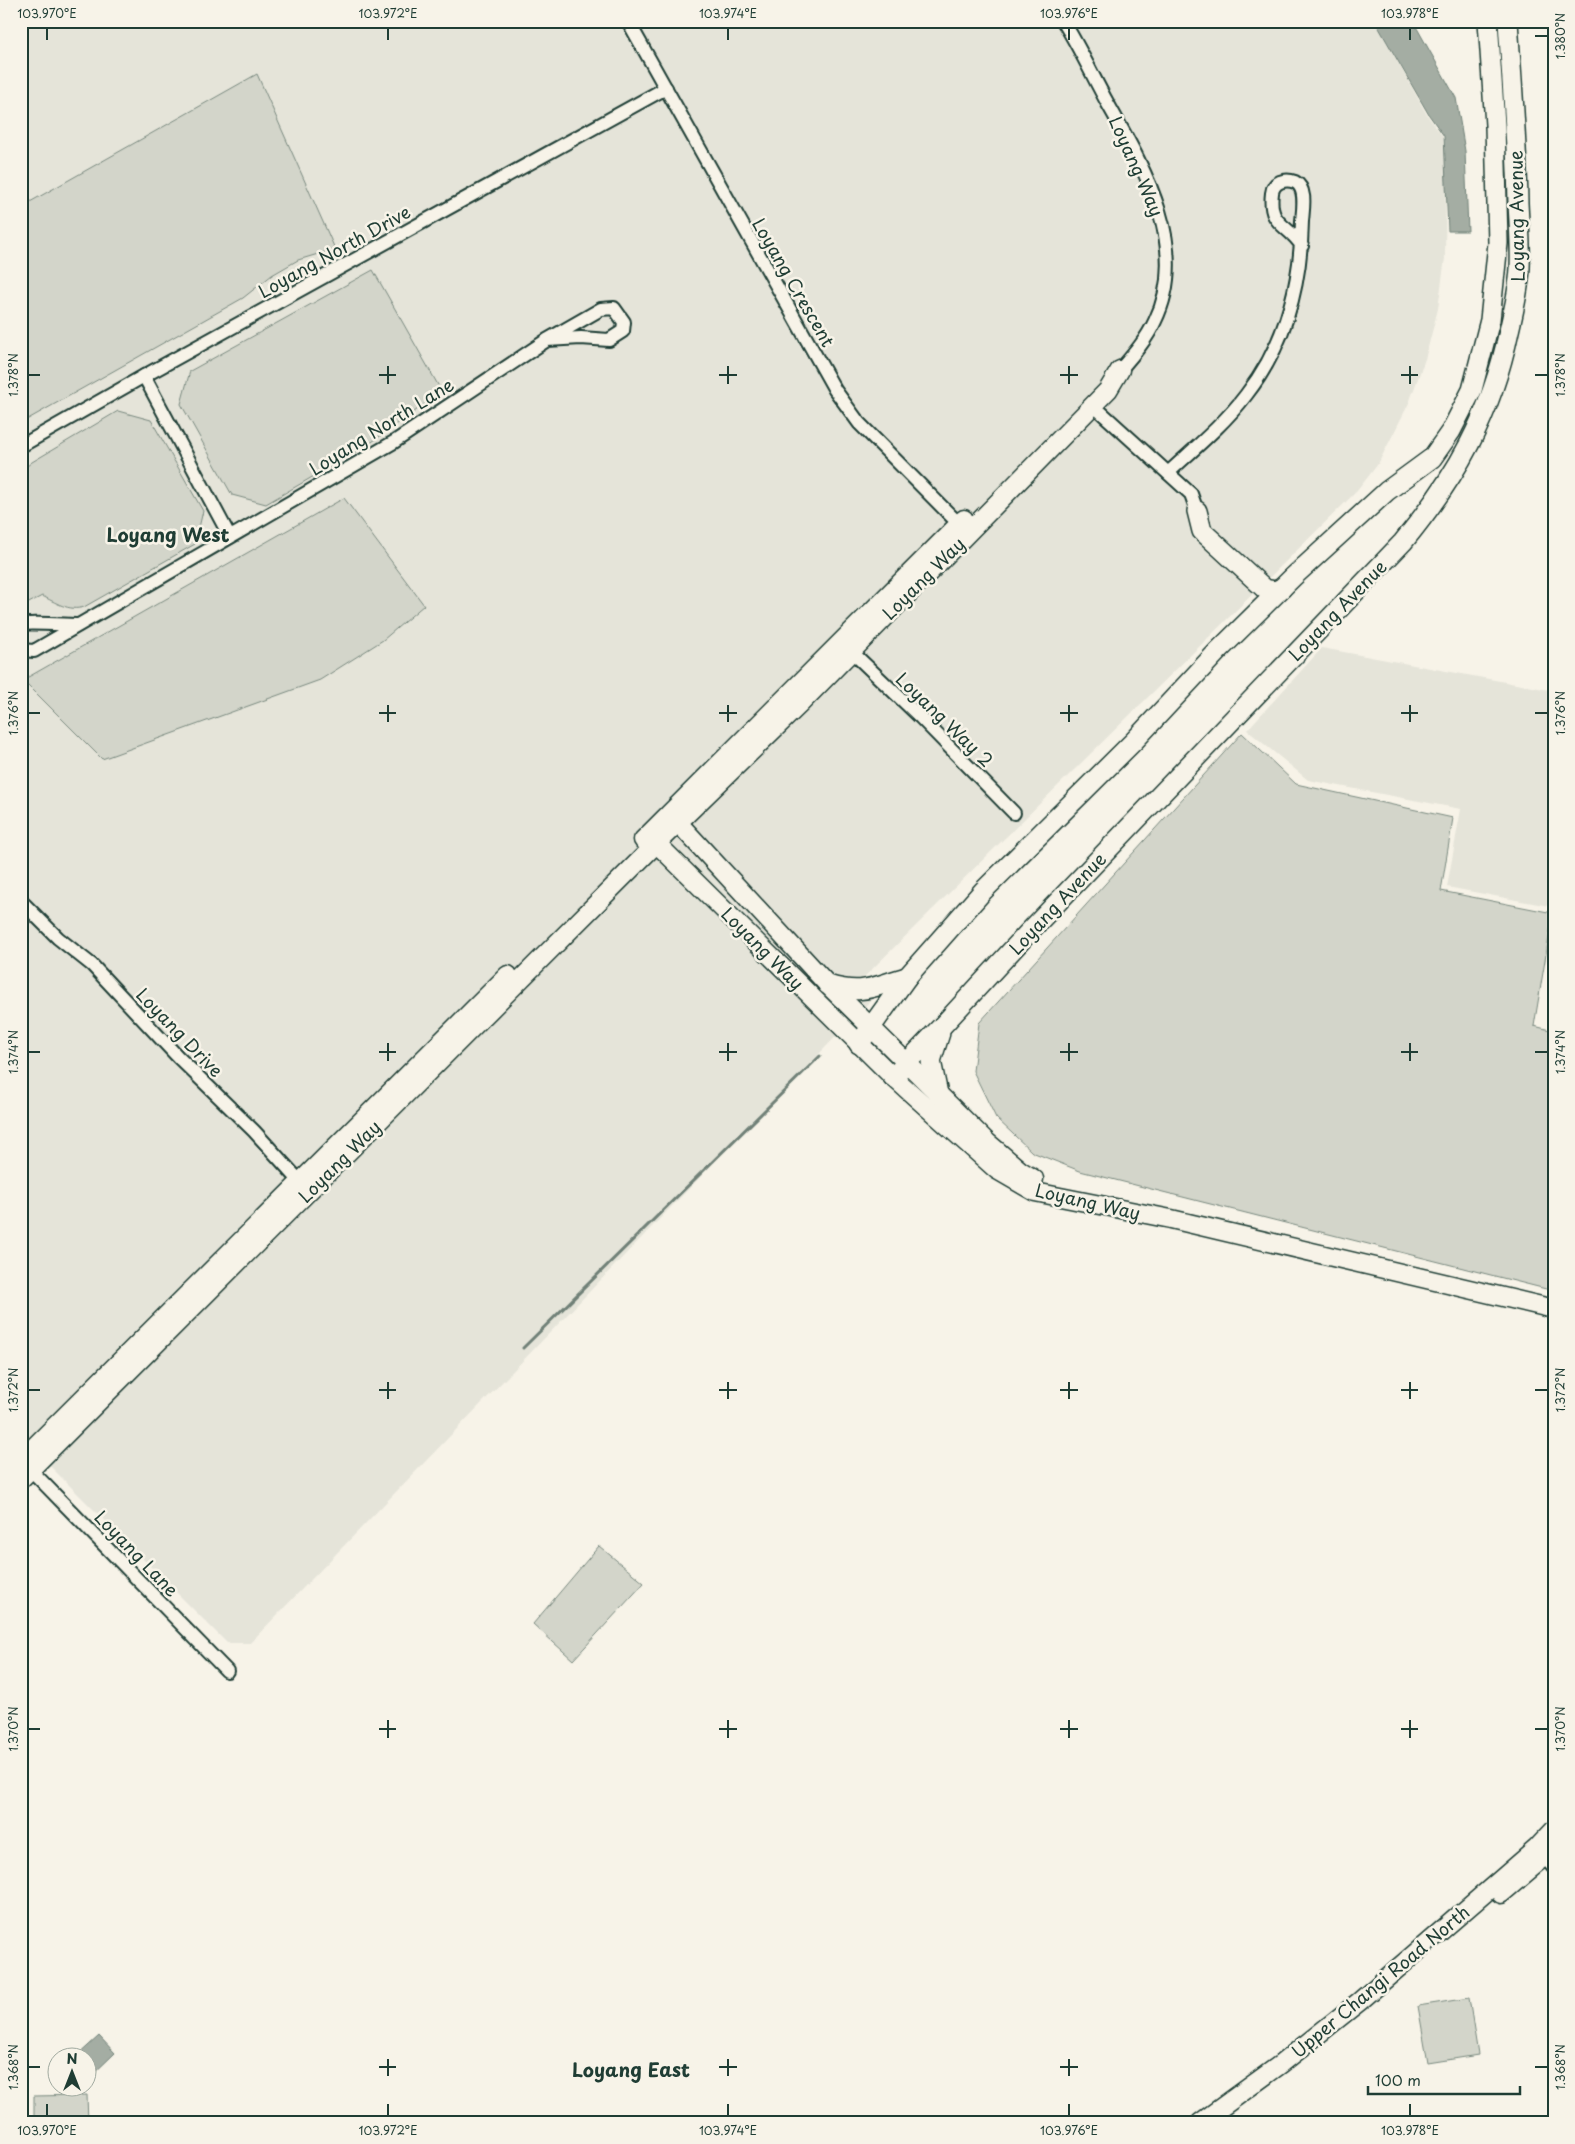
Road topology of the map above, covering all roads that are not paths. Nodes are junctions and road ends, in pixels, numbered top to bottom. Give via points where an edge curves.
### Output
1 (628, 21) edge
2 (1063, 21) edge
3 (1488, 21) edge
4 (1508, 21) edge
5 (666, 88) junction
6 (1302, 246) junction
7 (548, 340) junction
8 (1120, 370) junction
9 (144, 376) junction
10 (1085, 405) junction
11 (21, 446) edge
12 (1168, 473) junction
13 (1197, 511) joint
14 (963, 528) junction
15 (230, 537) junction
16 (1282, 588) junction
17 (21, 625) edge
18 (81, 625) junction
19 (21, 650) edge
20 (843, 650) junction
21 (1014, 812) dead end
22 (674, 818) junction
23 (652, 839) junction
24 (21, 901) edge
25 (907, 977) junction
26 (828, 985) junction
27 (944, 1025) junction
28 (872, 1027) junction
29 (859, 1044) junction
30 (907, 1063) junction
31 (893, 1077) junction
32 (938, 1094) junction
33 (305, 1186) junction
34 (1554, 1300) edge
35 (1554, 1309) edge
36 (23, 1466) edge
37 (227, 1671) dead end
38 (1554, 1830) edge
39 (1547, 1855) edge
40 (1200, 2123) edge
41 (1216, 2123) edge

1 - 5 street, Loyang Crescent
2 - 8 street, Loyang Way via 1125,133 1151,189 1165,230 1168,273 1165,295 1156,321
3 - 16 main road, Loyang Avenue via 1498,243 1490,320 1472,390 1451,431 1432,458 1387,491
4 - 27 main road, Loyang Avenue via 1518,173 1520,268 1498,375 1478,429 1461,462 1403,542 1027,934
5 - 9 street, Loyang North Drive
5 - 14 street, Loyang Crescent via 835,390 859,423
6 - 6 street via 1272,214 1273,189 1282,181 1295,182 1302,190
6 - 12 street via 1286,324 1266,363 1247,395 1225,420
7 - 7 street, Loyang North Lane via 601,309 614,308 624,322 623,331 609,340
7 - 15 street, Loyang North Lane via 394,442
8 - 10 street, Loyang Way via 1108,390
8 - 10 street, Loyang Way via 1101,381
9 - 11 street, Loyang North Drive
9 - 15 street
10 - 12 street
10 - 14 street, Loyang Way
12 - 13 street via 1191,494
13 - 16 main road via 1202,531 1265,589 1275,591
14 - 20 street, Loyang Way
15 - 18 street, Loyang North Lane
16 - 25 main road, Loyang Avenue via 983,891
17 - 18 street, Loyang North Lane via 26,622 52,626
18 - 19 street, Loyang North Lane via 34,651
20 - 21 street, Loyang Way 2 via 921,718
20 - 22 street, Loyang Way via 801,703
22 - 23 street, Loyang Way
22 - 26 street, Loyang Way
23 - 29 street, Loyang Way
23 - 33 street, Loyang Way
24 - 33 street, Loyang Drive via 58,938 92,965
25 - 26 main road via 864,990
25 - 28 main road, Loyang Avenue
26 - 28 street, Loyang Way
27 - 30 main road, Loyang Avenue
27 - 32 main road via 930,1061
28 - 29 main road, Loyang Avenue
28 - 30 street, Loyang Way
29 - 31 street, Loyang Way
30 - 31 main road, Loyang Avenue
30 - 32 street, Loyang Way
31 - 35 street, Loyang Way via 997,1170 1036,1192 1180,1221
32 - 34 street, Loyang Way via 1003,1156 1039,1182 1188,1213
33 - 36 street, Loyang Way
36 - 37 street, Loyang Lane
38 - 39 street, Upper Changi Road North
39 - 40 street, Upper Changi Road North via 1281,2064
39 - 41 street, Upper Changi Road North via 1296,2066

